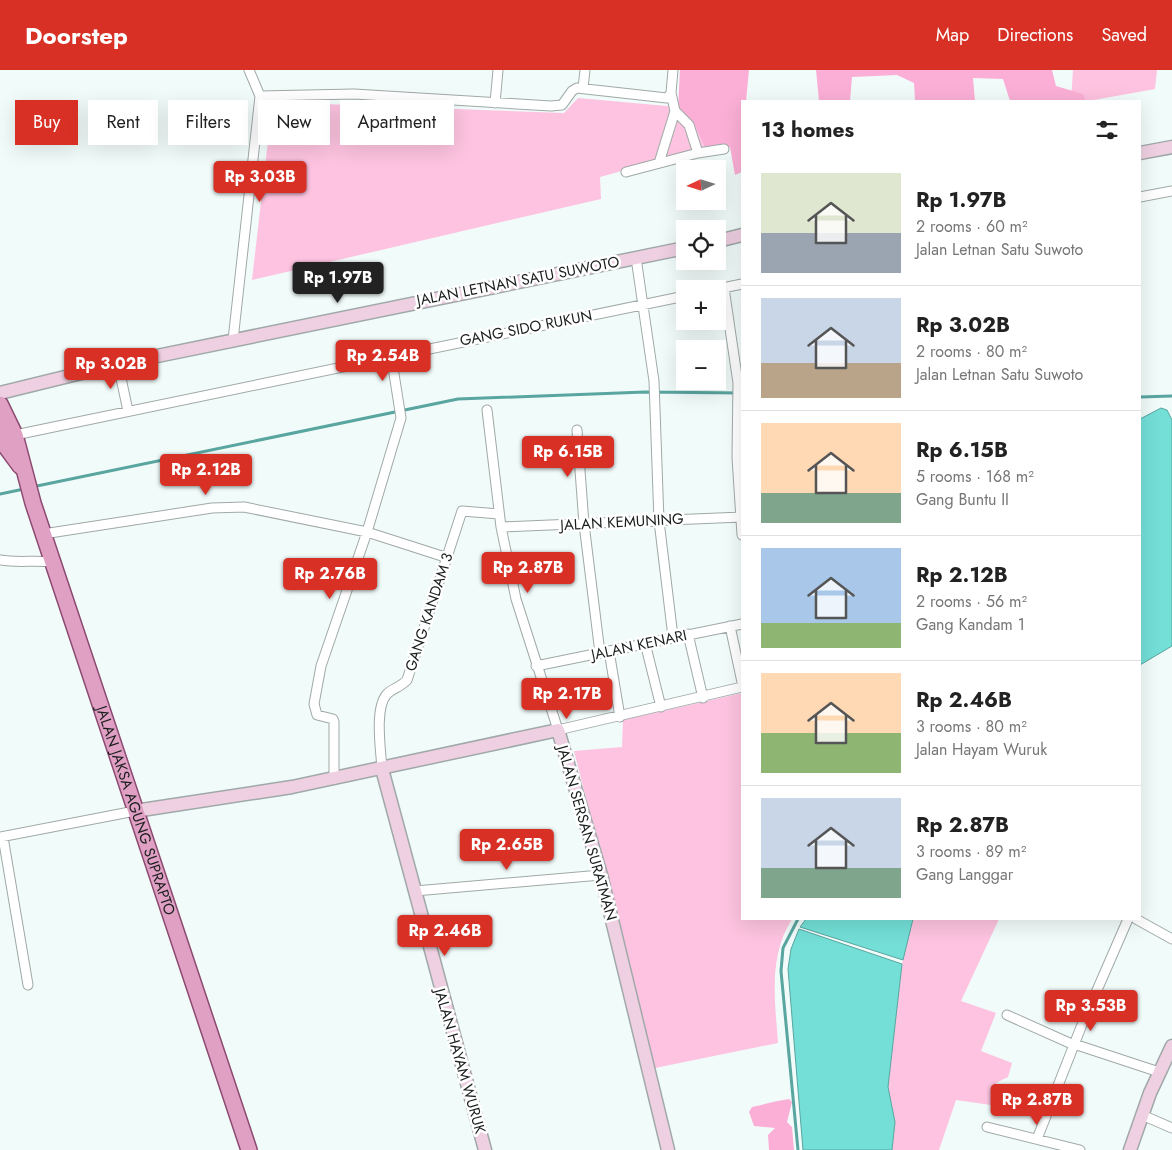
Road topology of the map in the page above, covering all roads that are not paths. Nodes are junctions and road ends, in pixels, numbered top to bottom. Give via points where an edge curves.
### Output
1 (249, 70) edge
2 (498, 70) edge
3 (585, 70) edge
4 (673, 70) edge
5 (583, 88) junction
6 (671, 94) junction
7 (260, 96) junction
8 (496, 103) junction
9 (675, 111) junction
10 (1172, 147) edge
11 (724, 149) dead end
12 (698, 153) junction
13 (1141, 153) edge
14 (659, 163) junction
15 (626, 172) dead end
16 (1172, 191) edge
17 (1141, 198) edge
18 (741, 236) edge
19 (726, 239) edge
20 (676, 250) edge
21 (636, 258) junction
22 (741, 284) edge
23 (726, 288) edge
24 (676, 298) edge
25 (644, 304) junction
26 (726, 317) edge
27 (233, 340) junction
28 (391, 355) junction
29 (118, 364) junction
30 (0, 393) edge
31 (0, 404) edge
32 (487, 410) dead end
33 (128, 411) junction
34 (577, 430) dead end
35 (6, 434) edge
36 (499, 514) junction
37 (741, 517) edge
38 (659, 520) junction
39 (584, 524) junction
40 (501, 527) junction
41 (367, 532) junction
42 (44, 534) junction
43 (448, 558) junction
44 (0, 560) edge
45 (52, 562) junction
46 (741, 624) edge
47 (730, 626) junction
48 (688, 634) junction
49 (673, 637) junction
50 (645, 643) junction
51 (604, 652) junction
52 (536, 666) junction
53 (741, 677) edge
54 (741, 687) edge
55 (703, 698) junction
56 (661, 708) junction
57 (620, 717) junction
58 (558, 730) junction
59 (382, 770) junction
60 (334, 779) junction
61 (135, 811) junction
62 (2, 837) edge
63 (601, 875) junction
64 (416, 891) junction
65 (1128, 920) edge
66 (1138, 920) edge
67 (1172, 939) edge
68 (28, 985) dead end
69 (1008, 1015) dead end
70 (1074, 1044) junction
71 (1172, 1046) edge
72 (1159, 1072) junction
73 (1142, 1116) junction
74 (987, 1128) dead end
75 (1172, 1128) edge
76 (1037, 1139) junction
77 (249, 1150) edge
78 (485, 1150) edge
79 (668, 1150) edge
80 (1080, 1150) edge
81 (1130, 1150) edge

1 - 7 street
2 - 8 street
3 - 5 street
4 - 6 street
5 - 6 street via 661,98
5 - 8 street via 572,91 562,105
6 - 9 street
7 - 8 street via 354,94
7 - 27 street
9 - 12 street via 689,125
9 - 14 street
10 - 13 main road
11 - 12 street
12 - 14 street
14 - 15 street
16 - 17 street
18 - 19 main road
20 - 21 main road, JALAN LETNAN SATU SUWOTO
21 - 25 street
21 - 27 main road, JALAN LETNAN SATU SUWOTO
22 - 23 street
24 - 25 street, GANG SIDO RUKUN
25 - 28 street, GANG SIDO RUKUN
25 - 38 street via 654,381
26 - 37 street via 738,383
27 - 29 main road, JALAN LETNAN SATU SUWOTO
28 - 33 street, GANG SIDO RUKUN
28 - 41 street via 401,418
29 - 30 main road, JALAN LETNAN SATU SUWOTO
29 - 33 street
31 - 35 main road, JALAN JAKSA AGUNG SUPRAPTO
32 - 36 street
33 - 35 street, GANG SIDO RUKUN
34 - 39 street
35 - 42 main road, JALAN JAKSA AGUNG SUPRAPTO via 24,471
36 - 40 street
36 - 43 street, GANG KANDAM 3 via 462,511
37 - 38 street, JALAN KEMUNING
38 - 39 street, JALAN KEMUNING
38 - 49 street
39 - 40 street, JALAN KEMUNING
39 - 51 street
40 - 52 street via 516,599
41 - 42 street via 244,508 212,508
41 - 43 street
41 - 60 street via 328,640 314,704 317,715 334,722
42 - 45 main road, JALAN JAKSA AGUNG SUPRAPTO
43 - 59 street, GANG KANDAM 3 via 406,680 382,702 379,728
44 - 45 street
45 - 61 main road, JALAN JAKSA AGUNG SUPRAPTO
46 - 47 street, JALAN KENARI
47 - 48 street, JALAN KENARI
47 - 53 street
48 - 49 street, JALAN KENARI
48 - 55 street
49 - 50 street, JALAN KENARI
50 - 51 street, JALAN KENARI
50 - 56 street
51 - 52 street, JALAN KENARI
51 - 57 street
52 - 58 street
54 - 55 street
55 - 56 street
56 - 57 street
57 - 58 street
58 - 59 main road, JALAN SERSAN SURATMAN
58 - 63 main road, JALAN SERSAN SURATMAN
59 - 60 main road, JALAN SERSAN SURATMAN
59 - 64 main road, JALAN HAYAM WURUK
60 - 61 main road, JALAN SERSAN SURATMAN
61 - 62 street
61 - 77 main road, JALAN JAKSA AGUNG SUPRAPTO
62 - 68 street
63 - 64 street
63 - 79 main road, JALAN SERSAN SURATMAN
64 - 78 main road, JALAN HAYAM WURUK
65 - 70 street
66 - 67 street
69 - 70 street
70 - 72 street
70 - 76 street
71 - 72 main road
72 - 73 main road
73 - 75 street
73 - 81 main road
74 - 76 street
76 - 80 street

